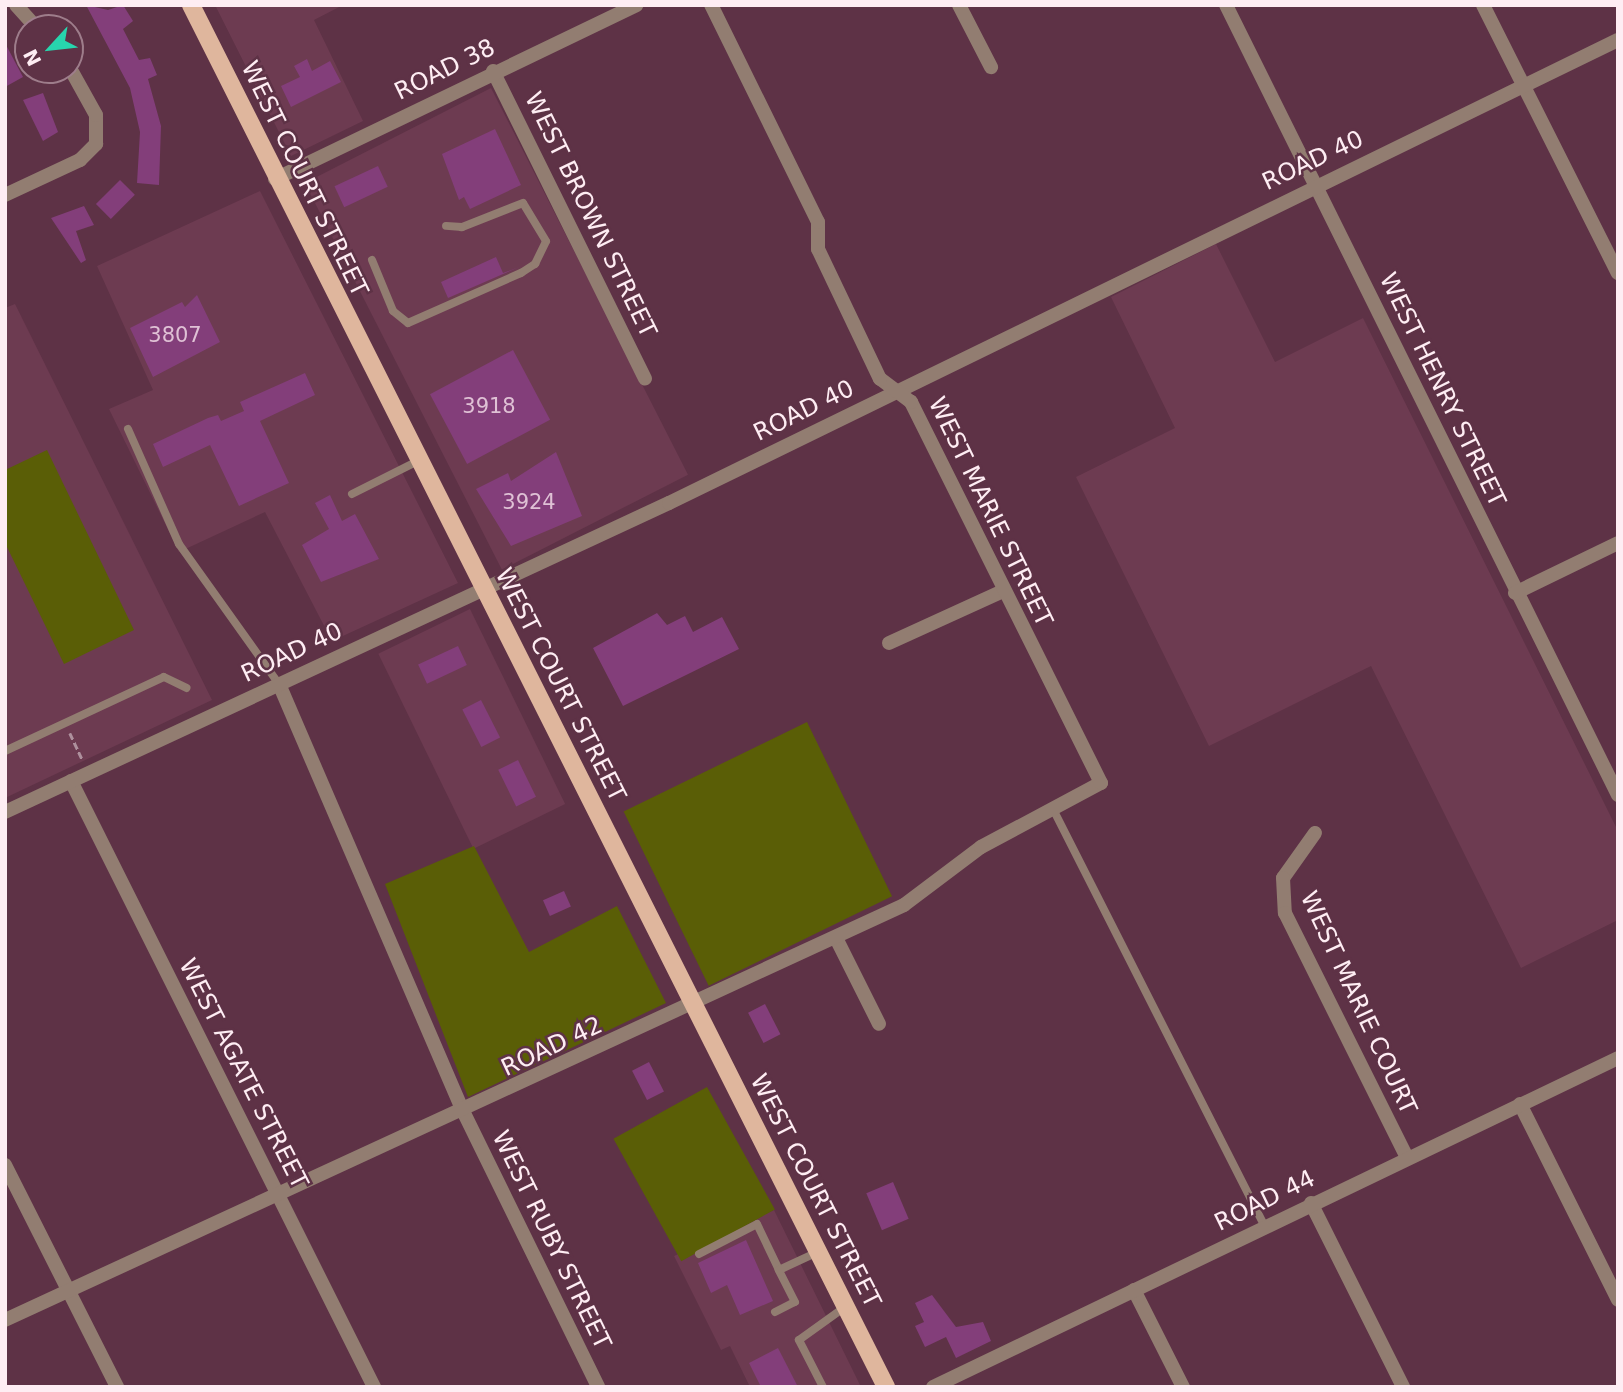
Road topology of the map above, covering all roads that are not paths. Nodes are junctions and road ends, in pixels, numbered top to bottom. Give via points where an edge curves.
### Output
1 (191, 5) edge
2 (636, 5) edge
3 (711, 5) edge
4 (959, 5) edge
5 (1226, 5) edge
6 (1483, 5) edge
7 (1618, 40) edge
8 (991, 67) dead end
9 (493, 71) junction
10 (79, 84) edge
11 (1524, 87) junction
12 (275, 178) junction
13 (1317, 184) junction
14 (5, 195) edge
15 (446, 226) dead end
16 (372, 260) dead end
17 (1618, 273) edge
18 (645, 378) dead end
19 (897, 391) junction
20 (128, 429) dead end
21 (418, 461) junction
22 (352, 494) dead end
23 (1618, 543) edge
24 (482, 589) junction
25 (1003, 591) junction
26 (1515, 593) junction
27 (889, 643) dead end
28 (279, 684) junction
29 (187, 688) dead end
30 (5, 751) edge
31 (71, 781) junction
32 (1101, 783) joint
33 (1616, 785) edge
34 (1053, 809) junction
35 (5, 812) edge
36 (1315, 833) dead end
37 (836, 938) junction
38 (695, 1004) junction
39 (878, 1024) dead end
40 (1618, 1058) edge
41 (1520, 1104) junction
42 (464, 1114) junction
43 (1407, 1158) junction
44 (5, 1165) edge
45 (280, 1198) junction
46 (1311, 1203) junction
47 (1265, 1226) junction
48 (818, 1252) junction
49 (699, 1254) dead end
50 (779, 1270) junction
51 (1134, 1290) junction
52 (69, 1291) junction
53 (1618, 1300) edge
54 (845, 1307) junction
55 (775, 1312) dead end
56 (5, 1320) edge
57 (117, 1387) edge
58 (374, 1387) edge
59 (598, 1387) edge
60 (822, 1387) edge
61 (886, 1387) edge
62 (933, 1387) edge
63 (1183, 1387) edge
64 (1403, 1387) edge

1 - 12 main road, WEST COURT STREET
2 - 9 street, ROAD 38
3 - 19 street, WEST MARIE STREET via 818,222 818,249 880,379
4 - 8 street
5 - 13 street, WEST HENRY STREET
6 - 11 street
7 - 11 street, ROAD 40
9 - 12 street, ROAD 38
9 - 18 street, WEST BROWN STREET
10 - 14 street via 96,115 96,144 80,160
11 - 13 street, ROAD 40
11 - 17 street
12 - 21 main road, WEST COURT STREET
13 - 19 street, ROAD 40
13 - 26 street, WEST HENRY STREET
15 - 16 lane via 462,227 523,203 546,241 535,264 408,323 393,311
19 - 24 street, ROAD 40
19 - 25 street, WEST MARIE STREET via 911,401
20 - 28 lane via 179,544
21 - 22 lane
21 - 24 main road, WEST COURT STREET
23 - 26 street
24 - 28 street, ROAD 40
24 - 38 main road, WEST COURT STREET
25 - 27 street
25 - 32 street, WEST MARIE STREET
26 - 33 street, WEST HENRY STREET
28 - 31 street, ROAD 40
28 - 42 street, WEST RUBY STREET via 372,891
29 - 30 lane via 164,677
31 - 35 street, ROAD 40
31 - 45 street, WEST AGATE STREET
32 - 34 street, ROAD 42
34 - 37 street, ROAD 42 via 981,847 904,905
34 - 47 lane
36 - 43 street, WEST MARIE COURT via 1283,878 1286,913
37 - 38 street, ROAD 42
37 - 39 street
38 - 42 street, ROAD 42
38 - 48 main road, WEST COURT STREET
40 - 41 street, ROAD 44
41 - 43 street, ROAD 44
41 - 53 street
42 - 45 street, ROAD 42
42 - 59 street, WEST RUBY STREET
43 - 46 street, ROAD 44
44 - 52 street
45 - 52 street, ROAD 42
45 - 58 street, WEST AGATE STREET
46 - 47 street, ROAD 44
46 - 64 street
47 - 51 street, ROAD 44
48 - 50 lane
48 - 54 main road, WEST COURT STREET
49 - 50 lane via 757,1224
50 - 55 lane via 795,1302
51 - 62 street, ROAD 44
51 - 63 street
52 - 56 street, ROAD 42
52 - 57 street
54 - 60 lane via 799,1340
54 - 61 main road, WEST COURT STREET

